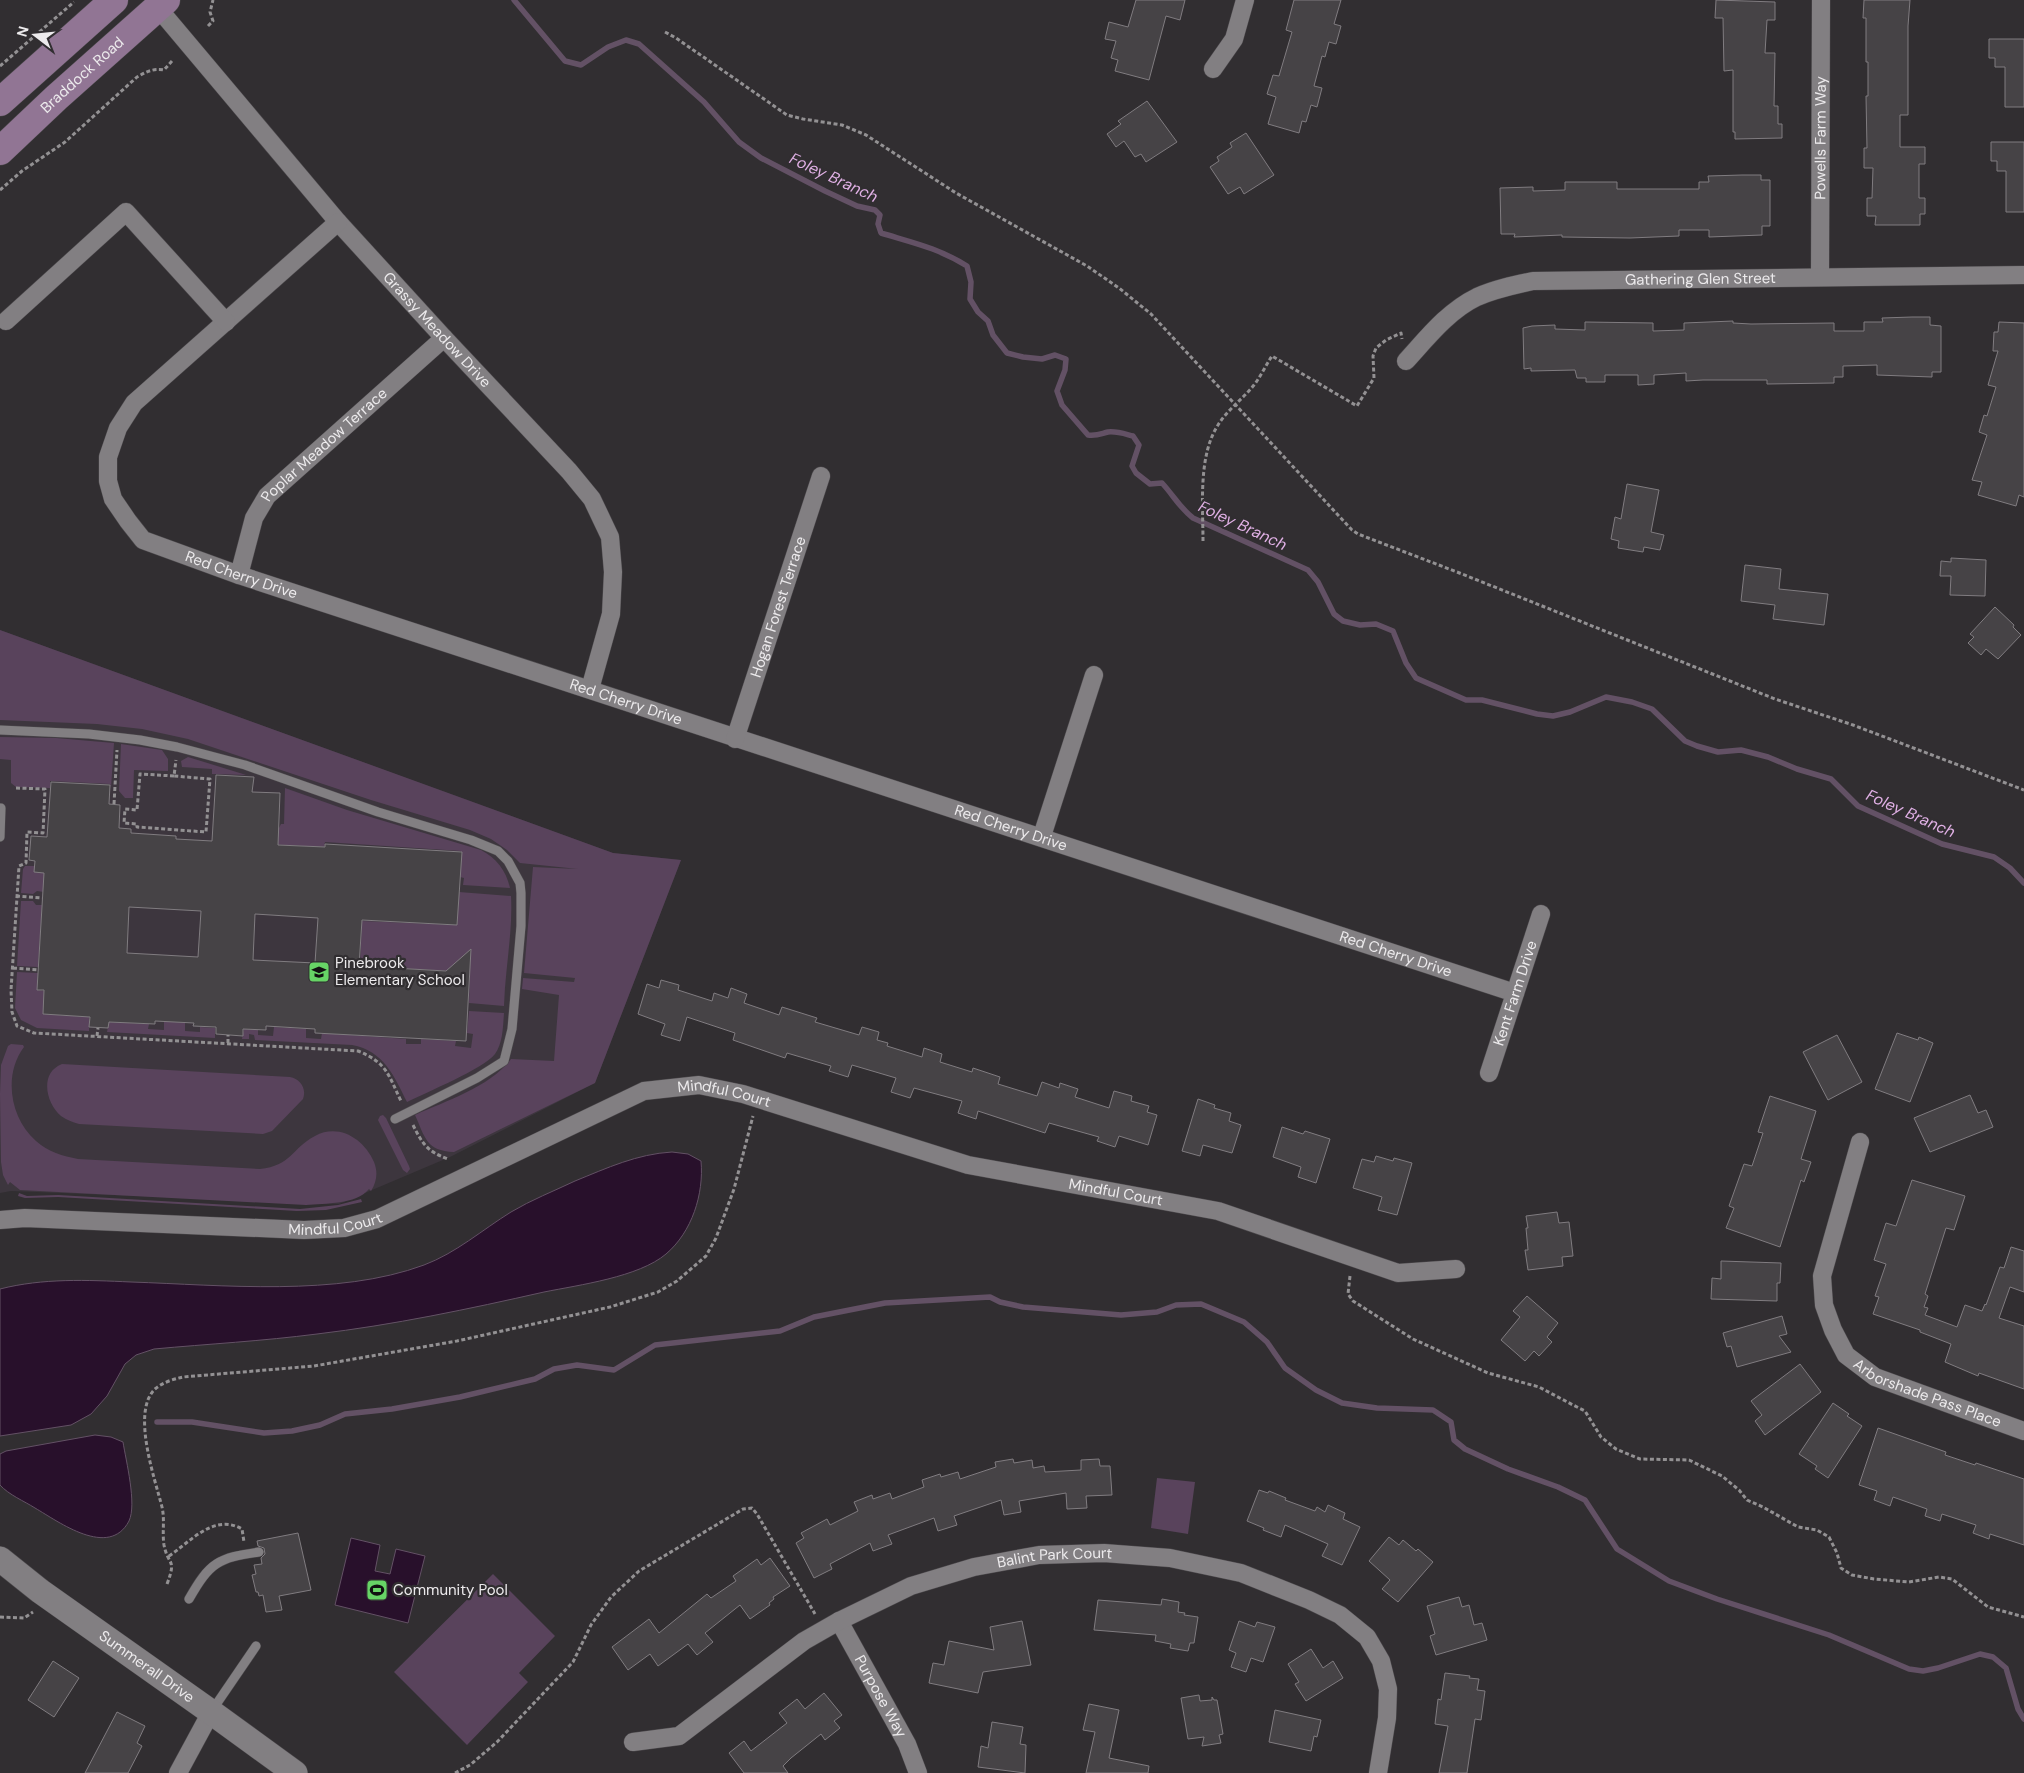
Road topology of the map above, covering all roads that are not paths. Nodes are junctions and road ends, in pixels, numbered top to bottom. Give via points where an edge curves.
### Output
1 (114, 0) edge
2 (1245, 0) edge
3 (1821, 0) edge
4 (161, 3) edge
5 (1213, 69) dead end
6 (0, 102) edge
7 (0, 151) edge
8 (338, 222) junction
9 (2024, 275) edge
10 (1820, 277) junction
11 (6, 321) dead end
12 (226, 322) junction
13 (444, 338) junction
14 (1406, 361) road end
15 (821, 476) dead end
16 (239, 575) junction
17 (1094, 675) dead end
18 (590, 689) junction
19 (0, 730) edge
20 (735, 739) junction
21 (0, 808) edge
22 (0, 836) edge
23 (1042, 836) junction
24 (1541, 914) dead end
25 (1515, 992) junction
26 (1489, 1073) dead end
27 (395, 1119) dead end
28 (1860, 1142) dead end
29 (0, 1220) edge
30 (1456, 1269) dead end
31 (2024, 1431) edge
32 (260, 1552) dead end
33 (0, 1559) edge
34 (188, 1599) dead end
35 (832, 1626) junction
36 (256, 1646) dead end
37 (211, 1712) junction
38 (633, 1742) dead end
39 (178, 1773) edge
40 (295, 1773) edge
41 (918, 1773) edge
42 (1378, 1773) edge

1 - 6 main road
2 - 5 street via 1234,39
3 - 10 street, Powells Farm Way
4 - 7 main road, Braddock Road
4 - 8 street, Grassy Meadow Drive
8 - 12 street, Red Cherry Drive
8 - 13 street, Grassy Meadow Drive
9 - 10 street, Gathering Glen Street
10 - 14 street, Gathering Glen Street via 1533,281 1504,287 1476,298 1440,323
11 - 12 street via 126,212
12 - 16 street, Red Cherry Drive via 134,403 118,428 108,458 108,481 113,499 143,540
13 - 16 street, Poplar Meadow Terrace via 267,496 254,518
13 - 18 street, Grassy Meadow Drive via 569,471 592,499 610,537 613,572 611,614
15 - 20 street, Hogan Forest Terrace
16 - 18 street, Red Cherry Drive
17 - 23 street
18 - 20 street, Red Cherry Drive
19 - 27 lane via 118,737 177,747 245,765 498,851 508,861 520,883 521,926 512,1029 504,1061
20 - 23 street, Red Cherry Drive
21 - 22 lane
23 - 25 street, Red Cherry Drive
24 - 25 street, Kent Farm Drive
25 - 26 street, Kent Farm Drive
28 - 31 street, Arborshade Pass Place via 1822,1276 1824,1305 1846,1355 1875,1377
29 - 30 street, Mindful Court via 25,1218 304,1230 344,1228 377,1218 644,1091 699,1085 758,1099 968,1165 1218,1211 1398,1273
32 - 34 lane via 219,1561 208,1570
33 - 37 street, Summerall Drive
35 - 38 street, Balint Park Court via 804,1641 679,1736
35 - 41 street, Purpose Way via 907,1744
35 - 42 street, Balint Park Court via 911,1586 974,1566 1039,1555 1104,1553 1170,1558 1241,1573 1340,1615 1367,1637 1381,1661 1388,1689
36 - 37 lane
37 - 39 street
37 - 40 street, Summerall Drive

